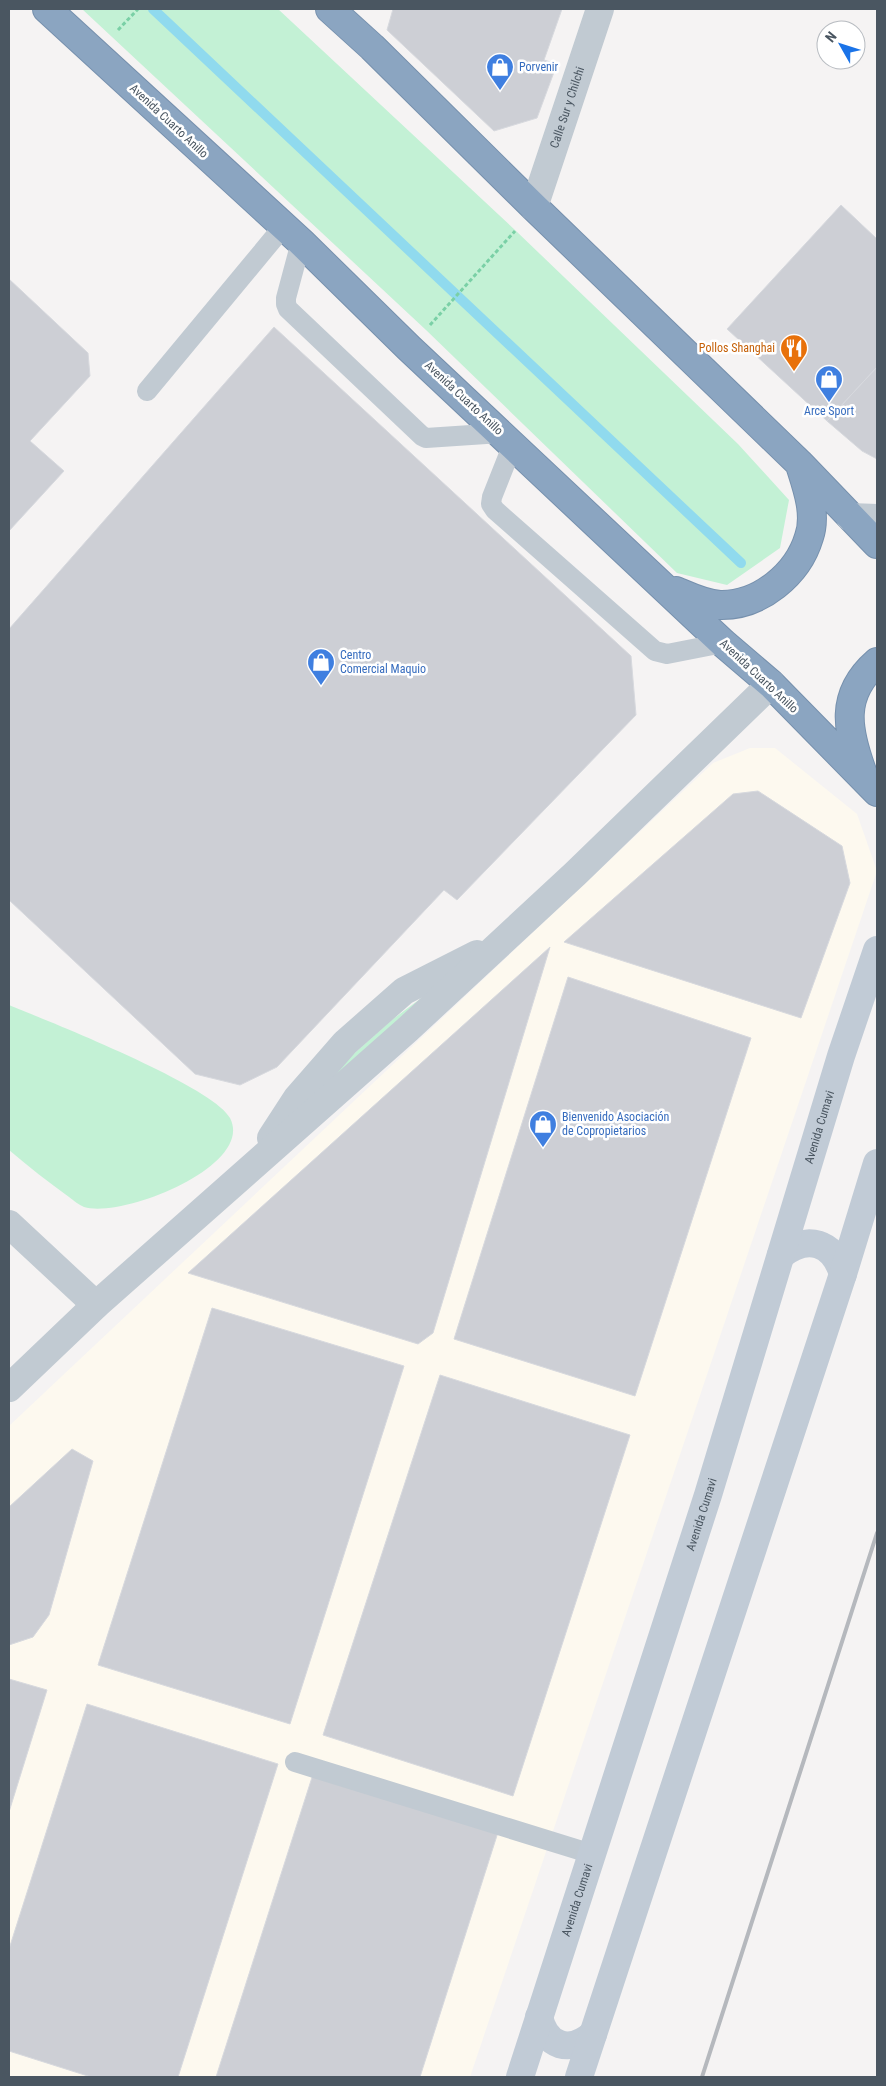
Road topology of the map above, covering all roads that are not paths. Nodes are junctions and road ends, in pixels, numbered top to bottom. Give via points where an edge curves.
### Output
1 (47, 9) edge
2 (330, 9) edge
3 (600, 9) edge
4 (534, 207) junction
5 (292, 234) junction
6 (147, 391) dead end
7 (507, 439) junction
8 (799, 463) junction
9 (850, 517) junction
10 (877, 518) edge
11 (877, 544) edge
12 (663, 585) junction
13 (723, 643) junction
14 (877, 662) edge
15 (771, 684) junction
16 (872, 786) edge
17 (877, 950) edge
18 (877, 1163) edge
19 (9, 1224) edge
20 (781, 1255) junction
21 (843, 1274) junction
22 (96, 1305) junction
23 (9, 1388) edge
24 (296, 1762) dead end
25 (592, 1854) junction
26 (539, 2017) junction
27 (593, 2034) junction
28 (520, 2077) edge
29 (579, 2077) edge

1 - 5 highway, Avenida Cuarto Anillo
2 - 4 highway
3 - 4 street, Calle Sur y Chilchi
4 - 8 highway
5 - 6 lane
5 - 7 highway, Avenida Cuarto Anillo
5 - 7 lane via 286,304 295,315 422,436
7 - 12 highway, Avenida Cuarto Anillo
7 - 13 lane via 492,497 491,504 495,510 655,651 667,654
8 - 9 highway
8 - 12 highway via 809,494 810,536 799,559 783,580 741,602 720,605 700,602
9 - 10 street
9 - 11 highway
12 - 13 highway, Avenida Cuarto Anillo
13 - 15 highway, Avenida Cuarto Anillo
14 - 16 highway via 857,686 848,720 855,754
15 - 16 highway, Avenida Cuarto Anillo
15 - 22 street via 503,942 404,991 345,1044 297,1098 253,1167
17 - 20 street, Avenida Cumavi via 841,1056
18 - 21 street
19 - 22 street
20 - 21 street via 792,1246 819,1244 839,1261
20 - 25 street, Avenida Cumavi
21 - 27 street
22 - 23 street
24 - 25 lane
25 - 26 street, Avenida Cumavi
26 - 27 street via 542,2029 560,2044 572,2046
26 - 28 street, Avenida Cumavi
27 - 29 street

